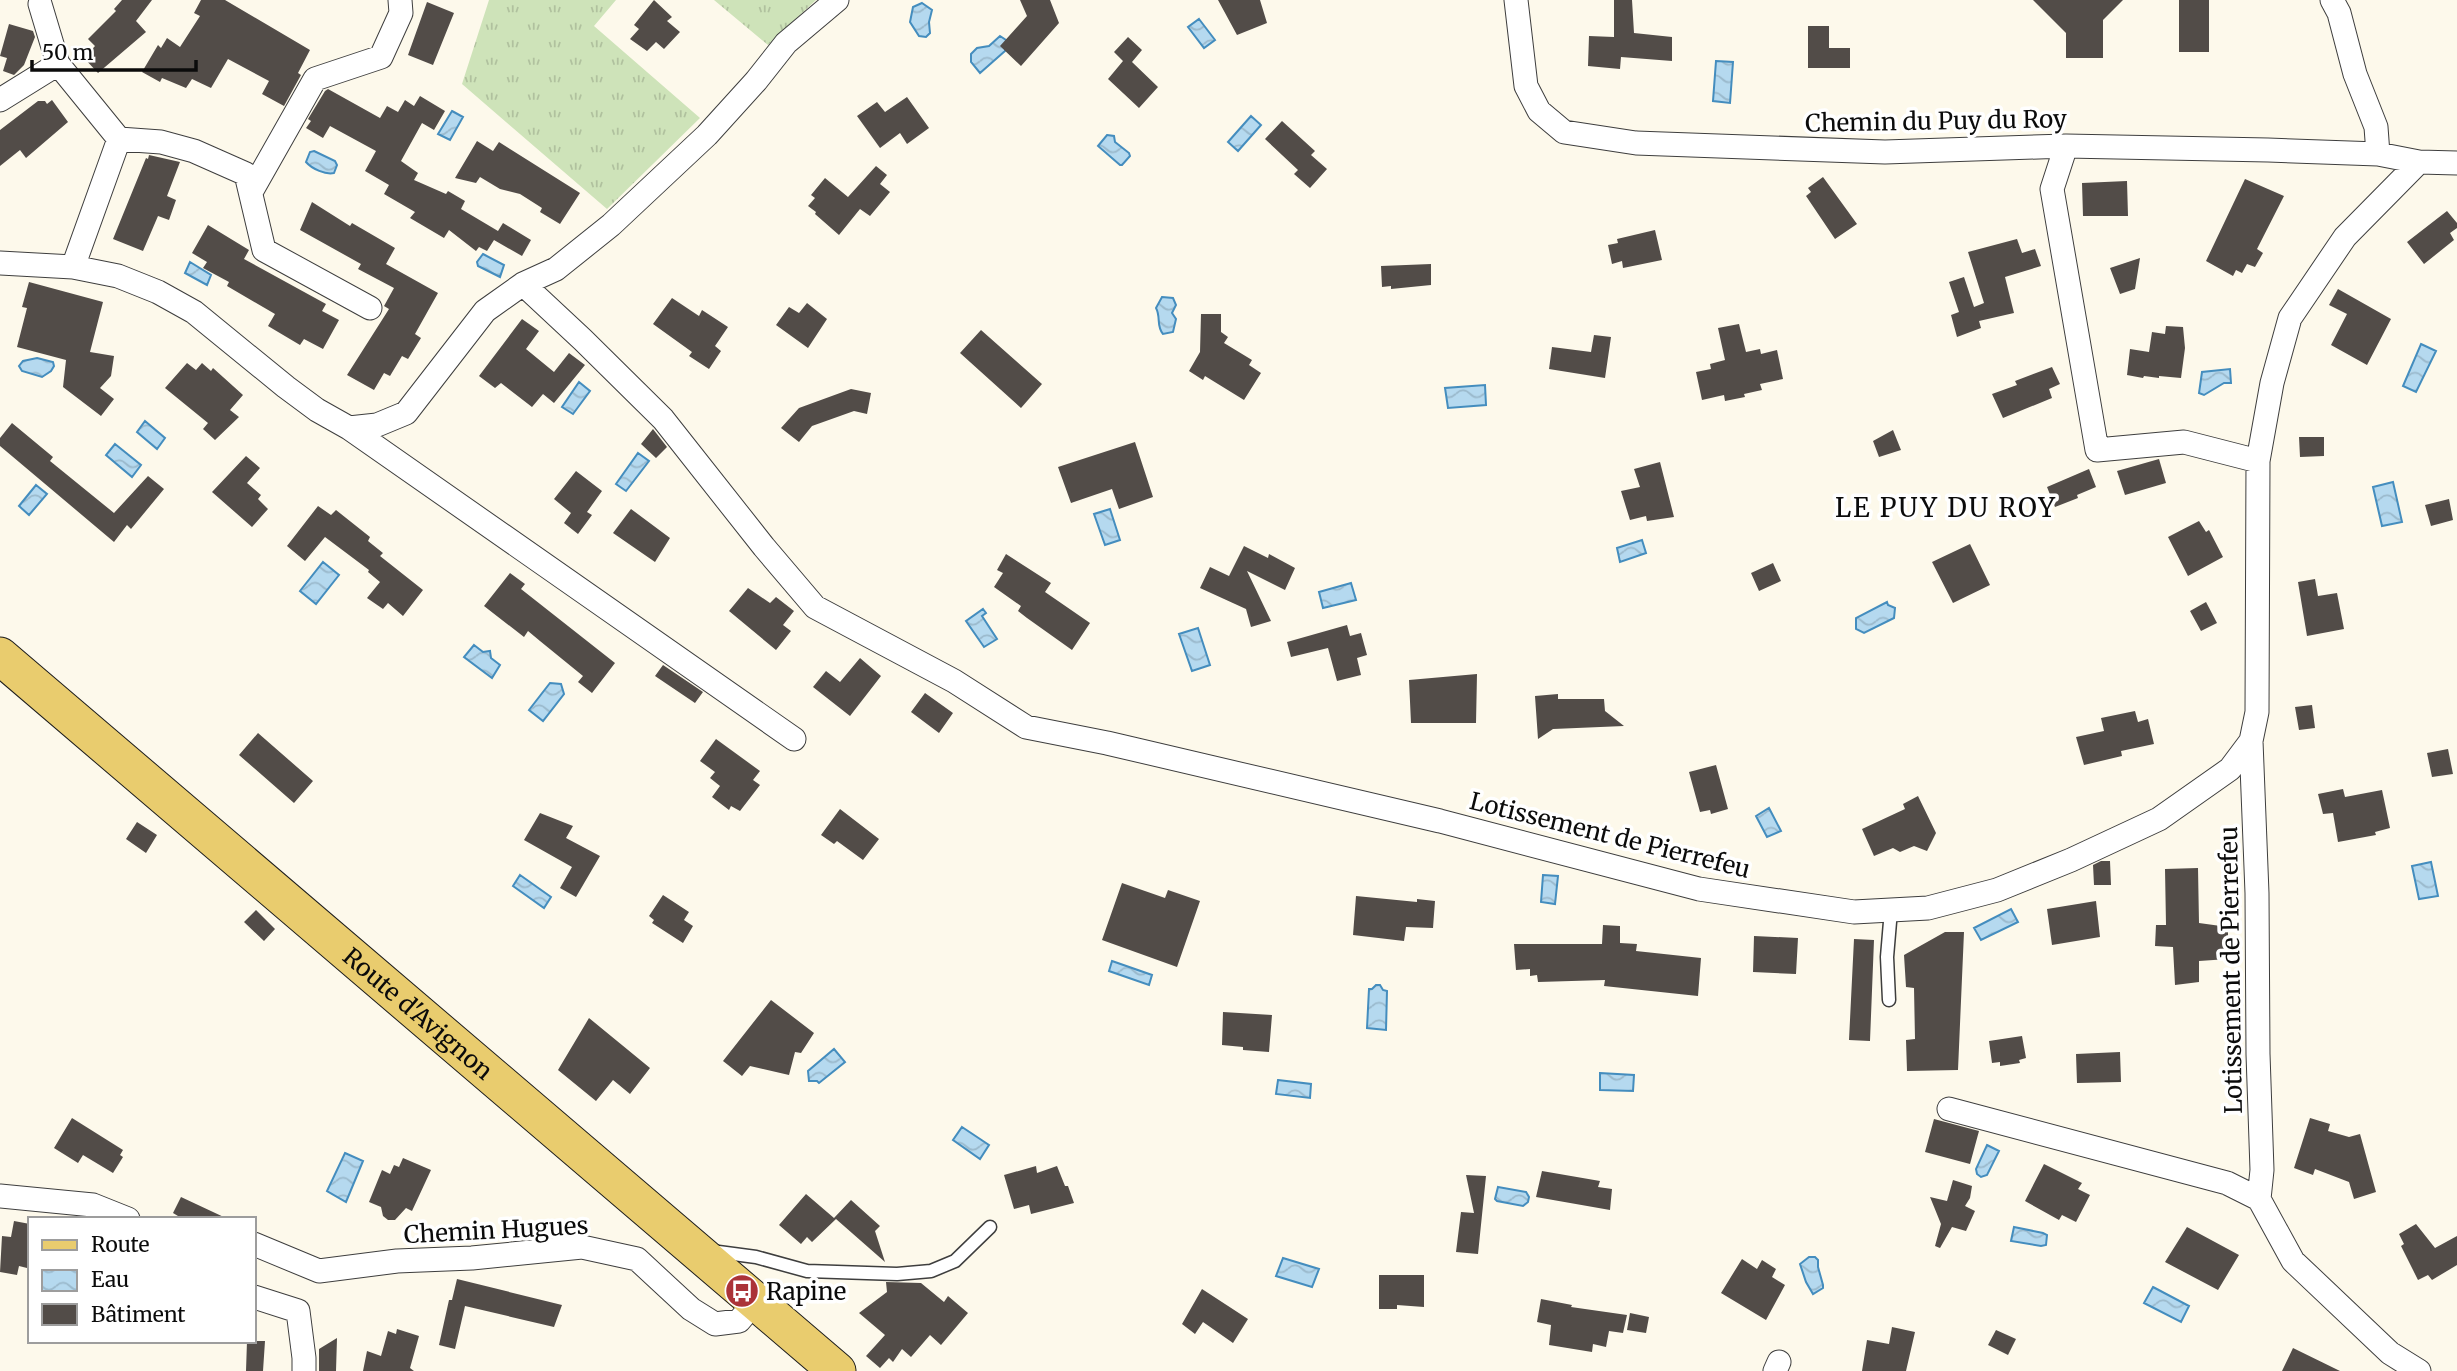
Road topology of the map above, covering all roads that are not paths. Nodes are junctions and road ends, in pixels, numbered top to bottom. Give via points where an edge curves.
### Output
1 (400, 0) edge
2 (837, 0) edge
3 (1516, 0) edge
4 (2332, 0) edge
5 (40, 4) dead end
6 (58, 64) junction
7 (0, 100) edge
8 (119, 139) junction
9 (2066, 146) junction
10 (2378, 153) junction
11 (2418, 162) junction
12 (2457, 163) edge
13 (251, 192) junction
14 (0, 263) edge
15 (73, 267) junction
16 (523, 284) junction
17 (370, 308) dead end
18 (349, 428) junction
19 (2258, 461) junction
20 (0, 656) edge
21 (794, 739) dead end
22 (2251, 741) junction
23 (1891, 910) junction
24 (1889, 1000) dead end
25 (1949, 1109) dead end
26 (0, 1196) edge
27 (2259, 1199) junction
28 (123, 1217) edge
29 (990, 1227) dead end
30 (256, 1245) edge
31 (694, 1248) junction
32 (256, 1298) edge
33 (755, 1302) junction
34 (303, 1371) edge
35 (837, 1371) edge
36 (2419, 1371) edge

1 - 13 street via 401,13 381,57 315,79
2 - 16 street via 786,43 707,135 611,225 556,269
3 - 9 street, Chemin du Puy du Roy via 1525,86 1539,111 1564,132 1636,143 1885,152
4 - 10 street via 2376,127
5 - 6 street
6 - 7 street
6 - 8 street
8 - 13 street via 161,142 194,151 246,174
8 - 15 street
9 - 10 street, Chemin du Puy du Roy
9 - 19 street via 2052,190 2097,450 2184,442
10 - 11 street, Chemin du Puy du Roy
11 - 12 street, Chemin du Puy du Roy
11 - 19 street, Lotissement de Pierrefeu via 2345,237 2290,318
13 - 17 street via 264,250
14 - 15 street
15 - 18 street via 118,276 194,312 286,387
16 - 18 street via 485,311 406,413 377,425
16 - 23 street, Lotissement de Pierrefeu via 663,419 815,607 954,681 1026,727 1440,821 1699,889 1854,912
18 - 21 street
19 - 22 street, Lotissement de Pierrefeu via 2257,712
20 - 31 main road, Route d'Avignon
22 - 23 street, Lotissement de Pierrefeu via 2230,769 2159,819 1997,890 1928,908
22 - 27 street, Lotissement de Pierrefeu via 2262,1170
23 - 24 lane
25 - 27 street via 2227,1183
26 - 28 street via 93,1205
27 - 36 street via 2293,1261 2389,1353
29 - 31 lane via 955,1261 931,1271 897,1274 807,1270
30 - 33 street, Chemin Hugues via 319,1271 582,1247 637,1259 691,1309 715,1324 739,1321
31 - 33 main road, Route d'Avignon
32 - 34 street via 298,1311
33 - 35 main road, Route d'Avignon

